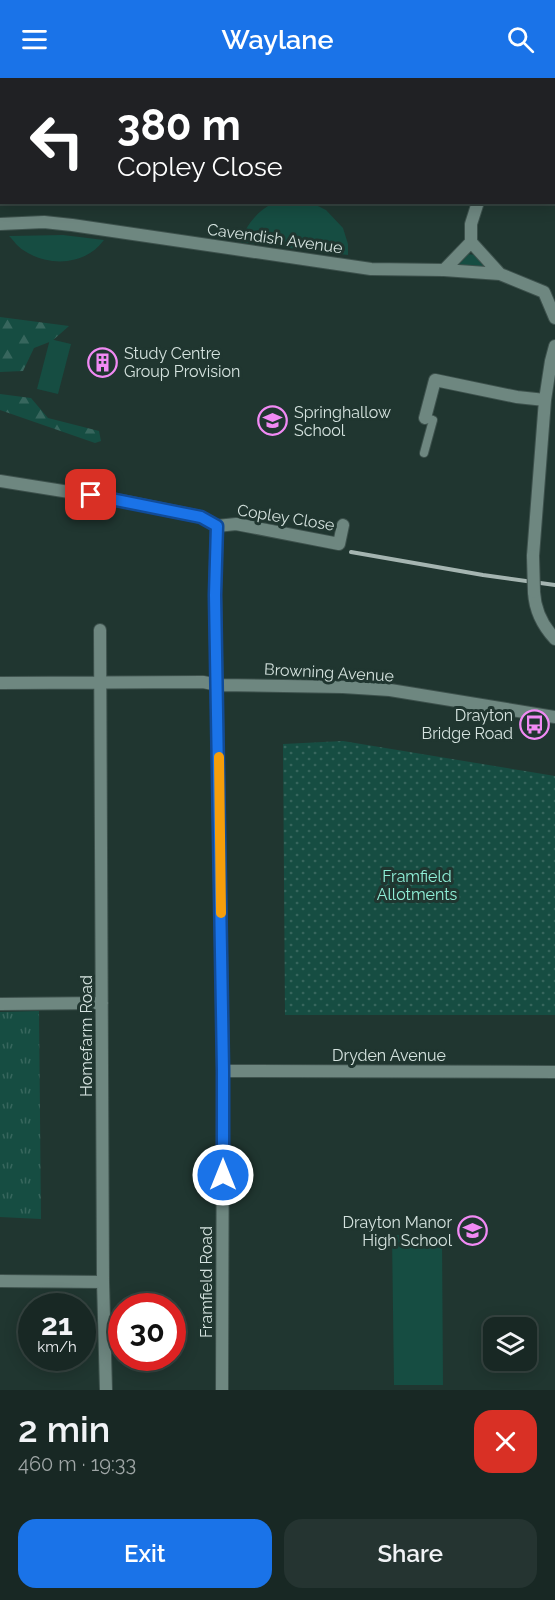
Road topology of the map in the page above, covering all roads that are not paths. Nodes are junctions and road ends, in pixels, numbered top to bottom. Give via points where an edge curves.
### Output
1 (477, 204) edge
2 (0, 224) edge
3 (471, 242) junction
4 (444, 270) junction
5 (500, 274) junction
6 (549, 291) edge
7 (555, 318) edge
8 (555, 346) edge
9 (551, 385) edge
10 (545, 400) junction
11 (425, 418) joint
12 (424, 453) dead end
13 (0, 482) edge
14 (343, 525) dead end
15 (217, 526) junction
16 (100, 630) dead end
17 (555, 639) edge
18 (101, 682) junction
19 (0, 683) edge
20 (218, 684) junction
21 (555, 717) edge
22 (102, 1003) junction
23 (0, 1004) edge
24 (223, 1071) junction
25 (555, 1072) edge
26 (0, 1281) edge
27 (104, 1282) junction
28 (106, 1390) edge
29 (222, 1390) edge

1 - 3 street
2 - 4 street, Cavendish Avenue via 72,225 371,269
3 - 4 street
3 - 5 street
4 - 5 street, Cavendish Avenue
5 - 6 street, Cavendish Avenue
6 - 7 street, Cavendish Avenue
8 - 9 street
9 - 10 street
10 - 11 street via 517,398 435,380
10 - 17 street, bridge via 532,556 536,607
11 - 12 street via 433,420
13 - 15 street, Copley Close via 124,501 201,517
14 - 15 street, Copley Close via 339,544 236,524
15 - 20 street, Framfield Road
16 - 18 street
18 - 19 street, Browning Avenue
18 - 20 street, Browning Avenue
18 - 22 street, Homefarm Road
20 - 21 street, Browning Avenue via 390,690
20 - 24 street, Framfield Road
22 - 23 street
22 - 27 street, Homefarm Road
24 - 25 street, Dryden Avenue
24 - 29 street, Framfield Road
26 - 27 street
27 - 28 street, Homefarm Road

